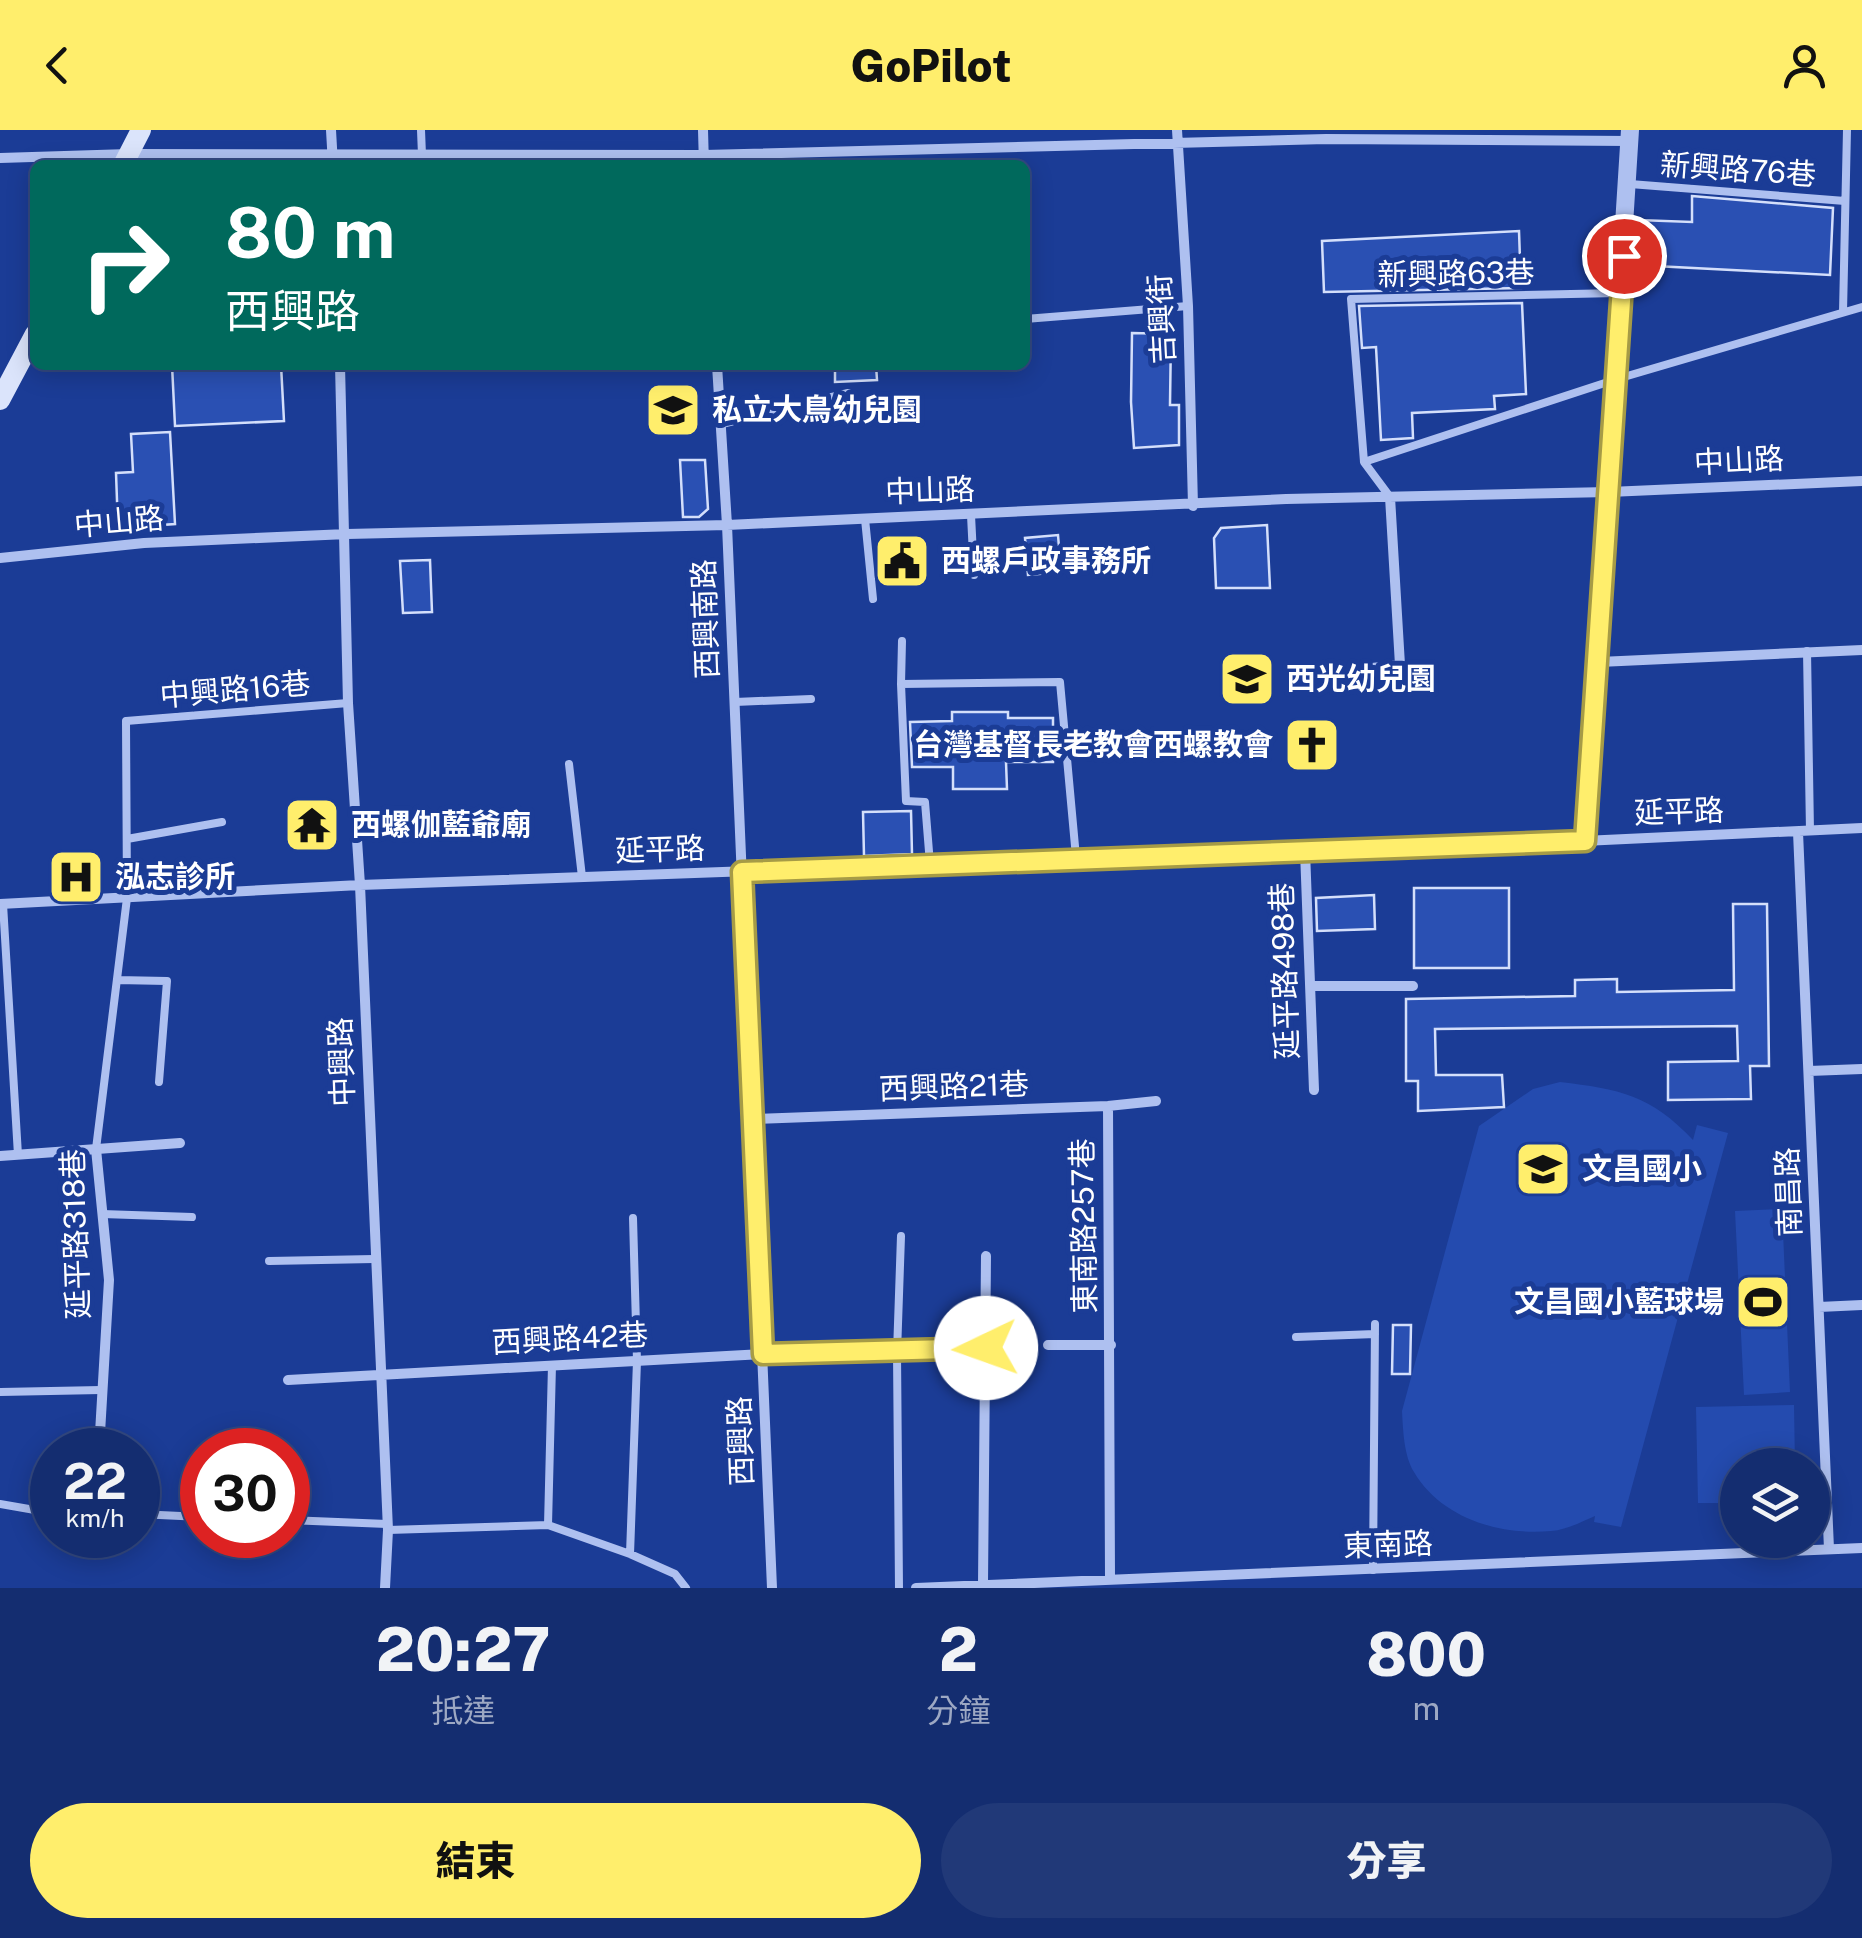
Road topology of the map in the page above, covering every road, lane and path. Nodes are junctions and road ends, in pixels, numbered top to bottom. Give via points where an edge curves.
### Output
1 (140, 130) edge
2 (331, 130) edge
3 (420, 130) edge
4 (703, 130) edge
5 (1177, 130) edge
6 (1847, 130) edge
7 (1326, 135) edge
8 (1630, 136) edge
9 (1178, 145) junction
10 (422, 155) junction
11 (0, 158) edge
12 (333, 159) edge
13 (126, 160) edge
14 (704, 160) edge
15 (1628, 184) junction
16 (1845, 201) junction
17 (1622, 292) junction
18 (1188, 306) junction
19 (1862, 307) edge
20 (1844, 312) junction
21 (1030, 320) edge
22 (28, 362) edge
23 (340, 370) edge
24 (717, 370) edge
25 (1617, 379) junction
26 (848, 393) dead end
27 (0, 400) edge
28 (722, 424) junction
29 (1364, 462) junction
30 (1862, 481) edge
31 (1608, 492) junction
32 (1390, 497) junction
33 (1194, 506) junction
34 (970, 514) junction
35 (865, 519) junction
36 (728, 525) junction
37 (346, 534) junction
38 (0, 558) edge
39 (974, 574) dead end
40 (873, 598) dead end
41 (902, 641) dead end
42 (1862, 650) edge
43 (1806, 651) junction
44 (1598, 662) junction
45 (1372, 668) dead end
46 (900, 684) junction
47 (810, 699) dead end
48 (735, 702) junction
49 (348, 703) junction
50 (126, 721) joint
51 (569, 764) dead end
52 (222, 822) dead end
53 (1862, 828) edge
54 (1804, 831) junction
55 (126, 839) junction
56 (1585, 841) junction
57 (1305, 851) junction
58 (1076, 857) junction
59 (930, 864) junction
60 (742, 872) junction
61 (582, 877) junction
62 (360, 885) junction
63 (127, 898) junction
64 (2, 904) edge
65 (116, 980) junction
66 (1312, 986) junction
67 (1413, 986) dead end
68 (1862, 1069) edge
69 (1809, 1071) junction
70 (160, 1082) dead end
71 (1314, 1090) dead end
72 (1156, 1101) dead end
73 (1108, 1106) junction
74 (753, 1119) junction
75 (180, 1143) dead end
76 (96, 1149) junction
77 (18, 1155) junction
78 (0, 1156) edge
79 (102, 1214) junction
80 (192, 1217) dead end
81 (633, 1218) dead end
82 (901, 1236) dead end
83 (986, 1256) dead end
84 (374, 1260) junction
85 (270, 1261) dead end
86 (1862, 1305) edge
87 (1818, 1306) junction
88 (1374, 1324) dead end
89 (1374, 1334) junction
90 (1296, 1337) dead end
91 (1048, 1345) dead end
92 (1111, 1345) junction
93 (986, 1348) junction
94 (897, 1353) junction
95 (763, 1354) junction
96 (637, 1361) junction
97 (552, 1365) junction
98 (379, 1377) junction
99 (288, 1380) dead end
100 (101, 1390) junction
101 (0, 1392) edge
102 (100, 1428) edge
103 (1824, 1448) edge
104 (0, 1504) edge
105 (30, 1509) edge
106 (310, 1522) edge
107 (548, 1525) junction
108 (387, 1527) junction
109 (1862, 1548) edge
110 (1830, 1549) edge
111 (630, 1554) junction
112 (1720, 1554) edge
113 (1373, 1570) junction
114 (1110, 1579) junction
115 (983, 1584) junction
116 (385, 1588) edge
117 (686, 1588) edge
118 (772, 1588) edge
119 (899, 1588) edge
120 (916, 1588) edge

1 - 13 main road
2 - 12 street
3 - 10 lane
4 - 14 street
5 - 9 street, 吉興街
6 - 16 lane
7 - 8 street
7 - 9 street
8 - 15 street
9 - 14 street
9 - 18 street, 吉興街
10 - 12 street
10 - 14 street
11 - 13 street
12 - 13 street
15 - 16 lane, 新興路76巷
15 - 17 street
16 - 20 lane
17 - 25 street
17 - 29 lane, 新興路63巷 via 1351,299
18 - 21 lane
18 - 33 street, 吉興街
19 - 20 lane
20 - 25 lane
22 - 27 main road
23 - 37 street, 中興路
24 - 28 street, 西興南路
25 - 29 lane
25 - 31 street
26 - 28 lane
28 - 36 street, 西興南路
29 - 32 lane
30 - 31 street, 中山路
31 - 32 street, 中山路
31 - 44 street
32 - 33 street, 中山路
32 - 45 street via 1400,665
33 - 34 street, 中山路
34 - 35 street, 中山路
34 - 39 lane
35 - 36 street, 中山路
35 - 40 lane
36 - 37 street, 中山路
36 - 48 street, 西興南路
37 - 38 street, 中山路
37 - 49 street, 中興路
41 - 46 lane
42 - 43 street
43 - 44 street
43 - 54 lane
44 - 56 street
46 - 58 lane via 1060,682
46 - 59 lane via 906,801 925,802
47 - 48 lane
48 - 60 street, 西興南路
49 - 50 lane, 中興路16巷
49 - 62 street, 中興路
50 - 55 lane, 延平路318巷
51 - 61 lane
52 - 55 lane
53 - 54 street, 延平路
54 - 56 street, 延平路
54 - 69 street, 南昌路
55 - 63 lane, 延平路318巷
56 - 57 street, 延平路
57 - 58 street, 延平路
57 - 66 street, 延平路498巷
58 - 59 street, 延平路
59 - 60 street, 延平路
60 - 61 street, 延平路
60 - 74 street, 西興路
61 - 62 street, 延平路
62 - 63 street, 延平路
62 - 84 street, 中興路
63 - 64 street, 延平路
63 - 65 lane, 延平路318巷
64 - 77 lane
65 - 70 lane via 167,981
65 - 76 lane, 延平路318巷
66 - 67 street
66 - 71 street, 延平路498巷
68 - 69 street
69 - 87 street, 南昌路
72 - 73 street, 西興路21巷
73 - 74 street, 西興路21巷
73 - 92 street, 東南路257巷
74 - 95 street, 西興路
75 - 76 street
76 - 77 street
76 - 79 street, 延平路318巷
77 - 78 street
79 - 80 lane
79 - 100 street, 延平路318巷 via 109,1280
81 - 96 lane
82 - 94 lane
83 - 93 street
84 - 85 lane
84 - 98 street, 中興路
86 - 87 street
87 - 103 street, 南昌路
88 - 89 lane
89 - 90 lane
89 - 113 lane
91 - 92 street, 東南路257巷
92 - 114 street, 東南路257巷
93 - 94 street, 西興路42巷
93 - 115 street
94 - 95 street, 西興路42巷
94 - 119 lane
95 - 96 street, 西興路42巷
95 - 118 street, 西興路
96 - 97 street, 西興路42巷
96 - 111 lane
97 - 98 street, 西興路42巷
97 - 107 lane
98 - 99 street, 西興路42巷
98 - 108 street, 中興路
100 - 101 lane
100 - 102 street, 延平路318巷
104 - 105 lane
106 - 108 lane
107 - 108 lane
107 - 111 lane
108 - 116 street, 中興路
109 - 110 street, 東南路
111 - 117 lane via 675,1574
112 - 113 street, 東南路
113 - 114 street, 東南路
114 - 115 street, 東南路
115 - 120 street, 東南路

